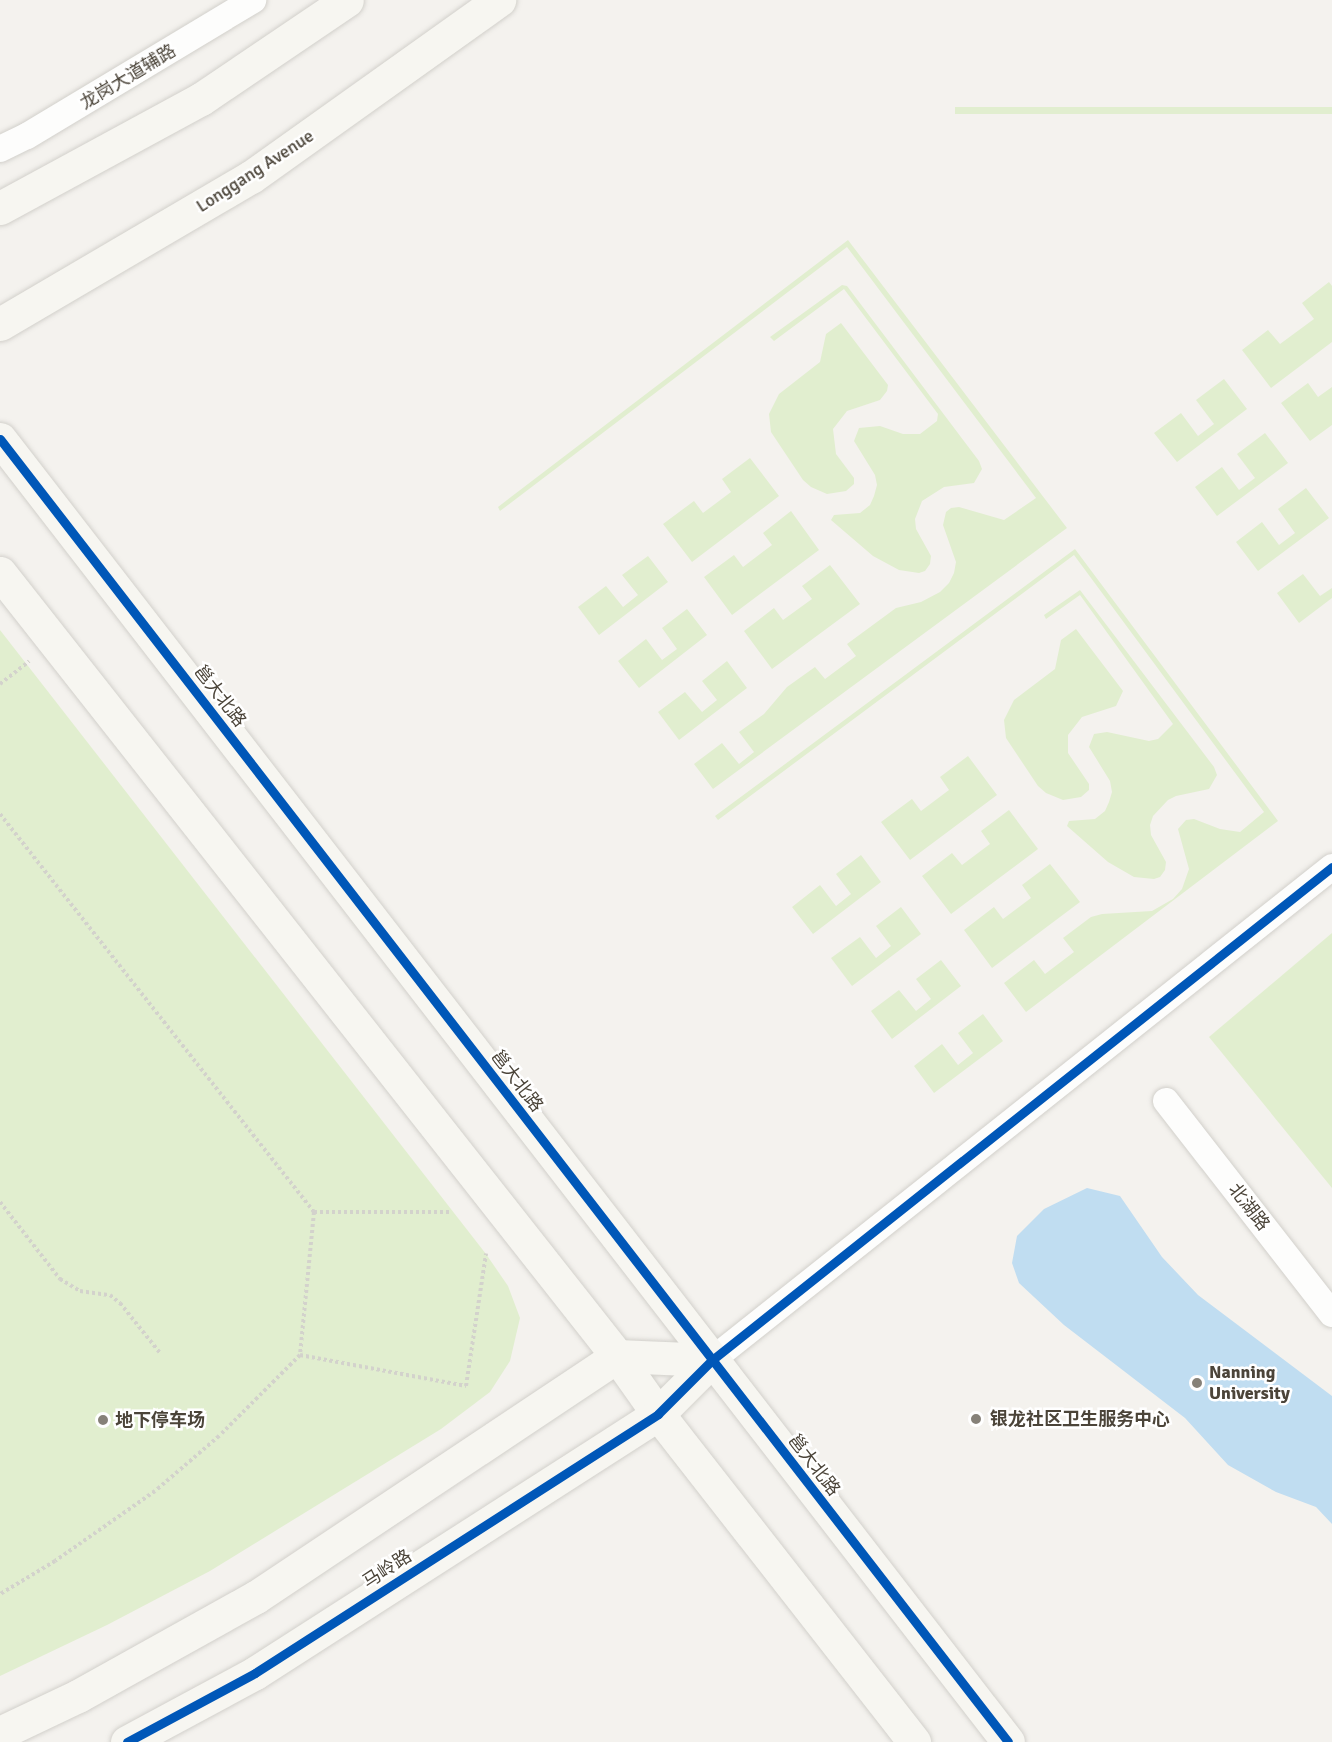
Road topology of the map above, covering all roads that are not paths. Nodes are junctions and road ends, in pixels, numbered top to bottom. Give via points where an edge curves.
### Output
1 (253, 0) edge
2 (347, 0) edge
3 (499, 0) edge
4 (0, 149) edge
5 (0, 208) edge
6 (0, 324) edge
7 (0, 439) edge
8 (0, 573) edge
9 (1332, 867) edge
10 (1166, 1101) dead end
11 (1332, 1314) edge
12 (616, 1356) junction
13 (712, 1360) junction
14 (658, 1414) junction
15 (0, 1733) edge
16 (127, 1742) edge
17 (914, 1742) edge
18 (1008, 1742) edge

1 - 4 street, 龙岗大道辅路
2 - 5 street via 201,99
3 - 6 street, Longgang Avenue via 251,177
7 - 13 street, 邕大北路
8 - 12 street
9 - 13 street
10 - 11 street, 北湖路
12 - 13 street
12 - 14 street
12 - 15 street via 256,1597 78,1696
13 - 14 street, 马岭路
13 - 18 street, 邕大北路
14 - 16 street, 马岭路 via 255,1673
14 - 17 street

